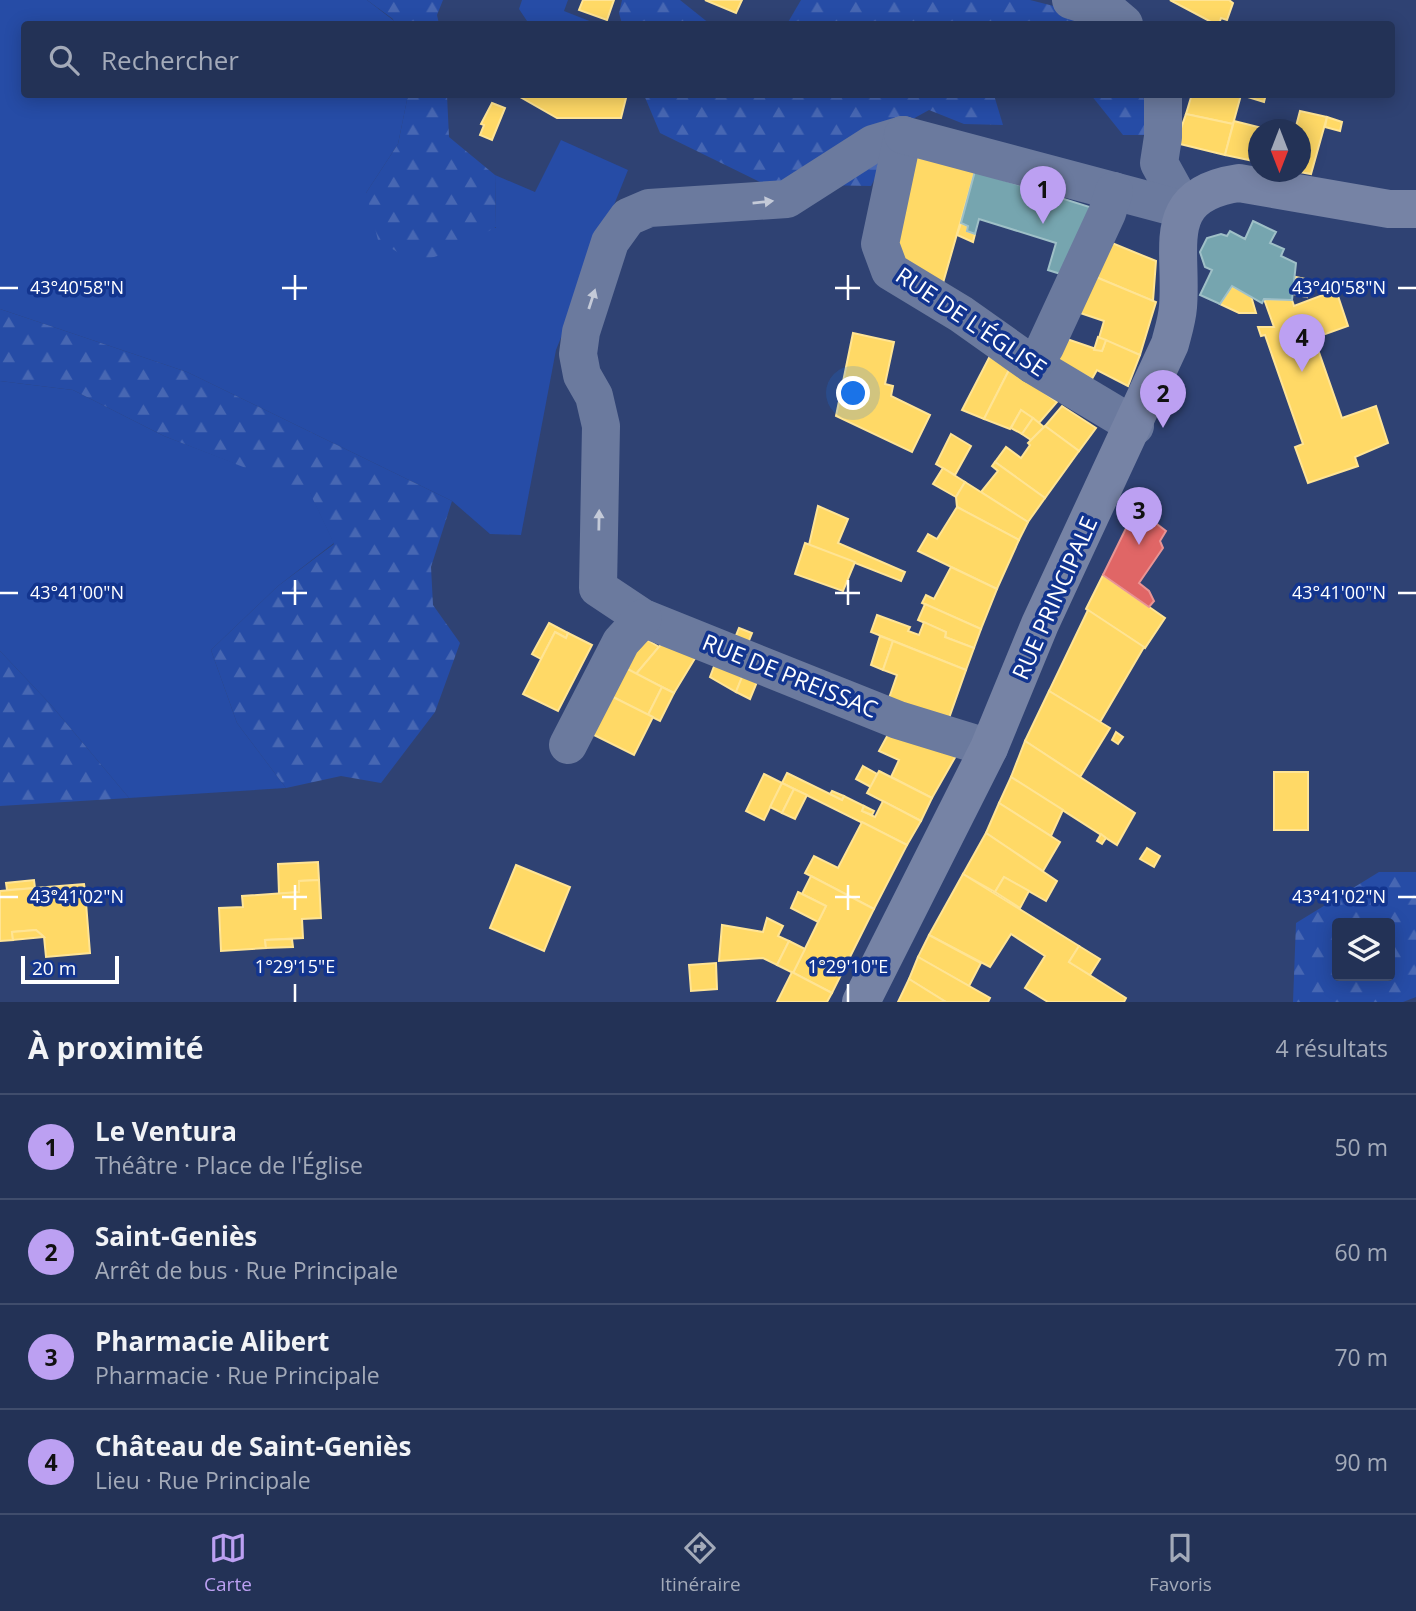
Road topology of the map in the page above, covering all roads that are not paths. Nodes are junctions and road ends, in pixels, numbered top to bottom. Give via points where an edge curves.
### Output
1 (1071, 0) edge
2 (1120, 21) edge
3 (1163, 98) edge
4 (903, 135) junction
5 (1114, 191) junction
6 (1416, 209) edge
7 (1185, 211) junction
8 (1033, 365) junction
9 (1135, 426) junction
10 (643, 618) junction
11 (568, 745) dead end
12 (989, 748) junction
13 (861, 1002) edge

1 - 2 street via 1110,12
3 - 7 street via 1159,163
4 - 5 street
4 - 8 street, RUE DE L'ÉGLISE via 880,244 890,271
10 -> 4 street, RUE DE PREISSAC via 598,588 601,426 578,354 610,242 628,216 649,208 787,199 873,144
5 - 7 street
5 - 8 street
6 - 7 main road via 1390,209 1239,183 1197,197
7 - 9 main road, RUE PRINCIPALE via 1177,237 1178,309 1170,344
8 - 9 street, RUE DE L'ÉGLISE
9 - 12 main road, RUE PRINCIPALE via 1040,624
10 - 11 street via 621,642
10 - 12 street, RUE DE PREISSAC via 898,720
12 - 13 main road, RUE PRINCIPALE

